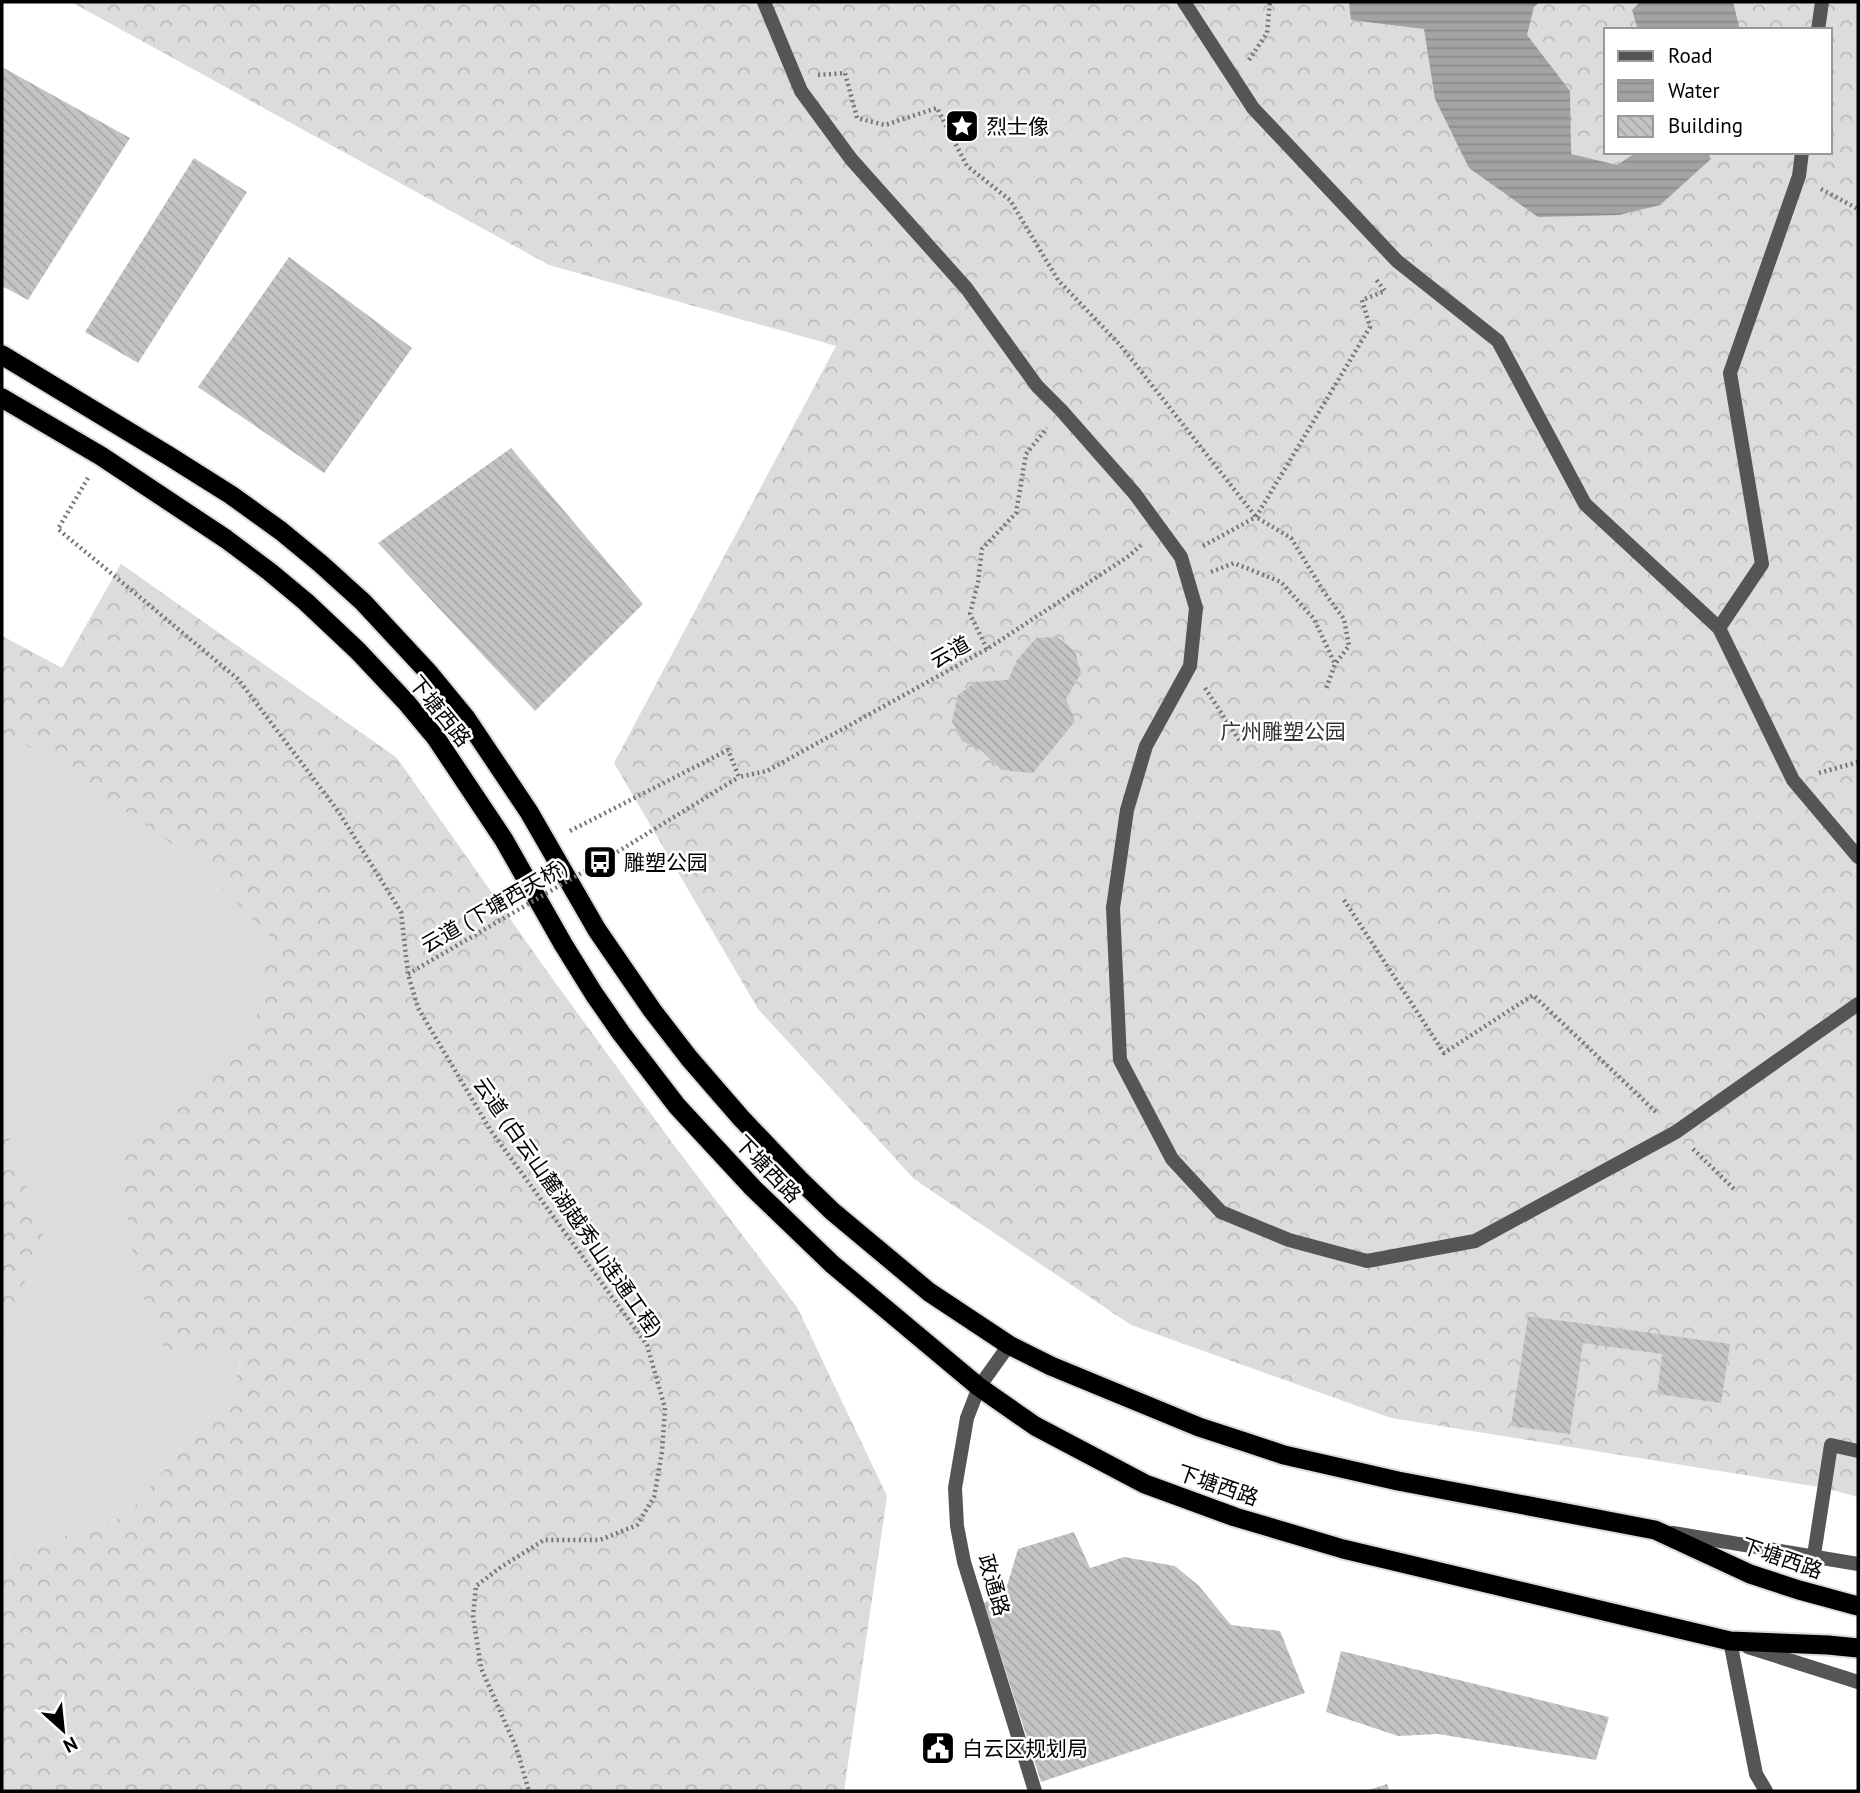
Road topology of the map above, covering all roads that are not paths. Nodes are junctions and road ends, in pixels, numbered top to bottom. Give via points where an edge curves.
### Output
1 (764, 2) edge
2 (1184, 2) edge
3 (1822, 2) edge
4 (1818, 28) edge
5 (1802, 154) edge
6 (2, 355) edge
7 (2, 398) edge
8 (1719, 628) junction
9 (1858, 857) edge
10 (1858, 1004) edge
11 (1009, 1345) junction
12 (979, 1387) junction
13 (1858, 1451) edge
14 (1656, 1530) junction
15 (1814, 1555) junction
16 (1858, 1564) edge
17 (1858, 1606) edge
18 (1730, 1641) junction
19 (1858, 1648) edge
20 (1858, 1682) edge
21 (1035, 1791) edge
22 (1766, 1791) edge

1 - 10 street via 801,90 851,159 967,289 1037,386 1135,494 1181,557 1196,608 1190,666 1146,746 1127,810 1113,908 1120,1060 1172,1158 1220,1212 1289,1240 1367,1261 1475,1241 1676,1132
2 - 8 street via 1253,108 1397,261 1498,341 1585,504
3 - 4 street
5 - 8 street via 1799,176 1730,373 1762,564
6 - 11 highway, 下塘西路 via 220,488 281,531 363,602 467,718 597,930 689,1058 757,1136 832,1210 919,1284
7 - 12 highway, 下塘西路 via 101,456 215,532 270,572 349,643 436,738 621,1033 677,1106 808,1242
8 - 9 street via 1793,780
11 - 12 street, 政通路
11 - 14 highway, 下塘西路 via 1199,1427 1284,1455
12 - 18 highway, 下塘西路 via 1035,1426 1103,1463 1145,1484 1235,1517 1343,1549
12 - 21 street, 政通路 via 961,1450 955,1488 957,1526
13 - 15 street via 1831,1445
14 - 15 street, 下塘西路
14 - 17 highway, 下塘西路 via 1750,1574
15 - 16 street, 下塘西路
18 - 19 highway, 下塘西路
18 - 20 street, 下塘西路
18 - 22 street via 1756,1774

